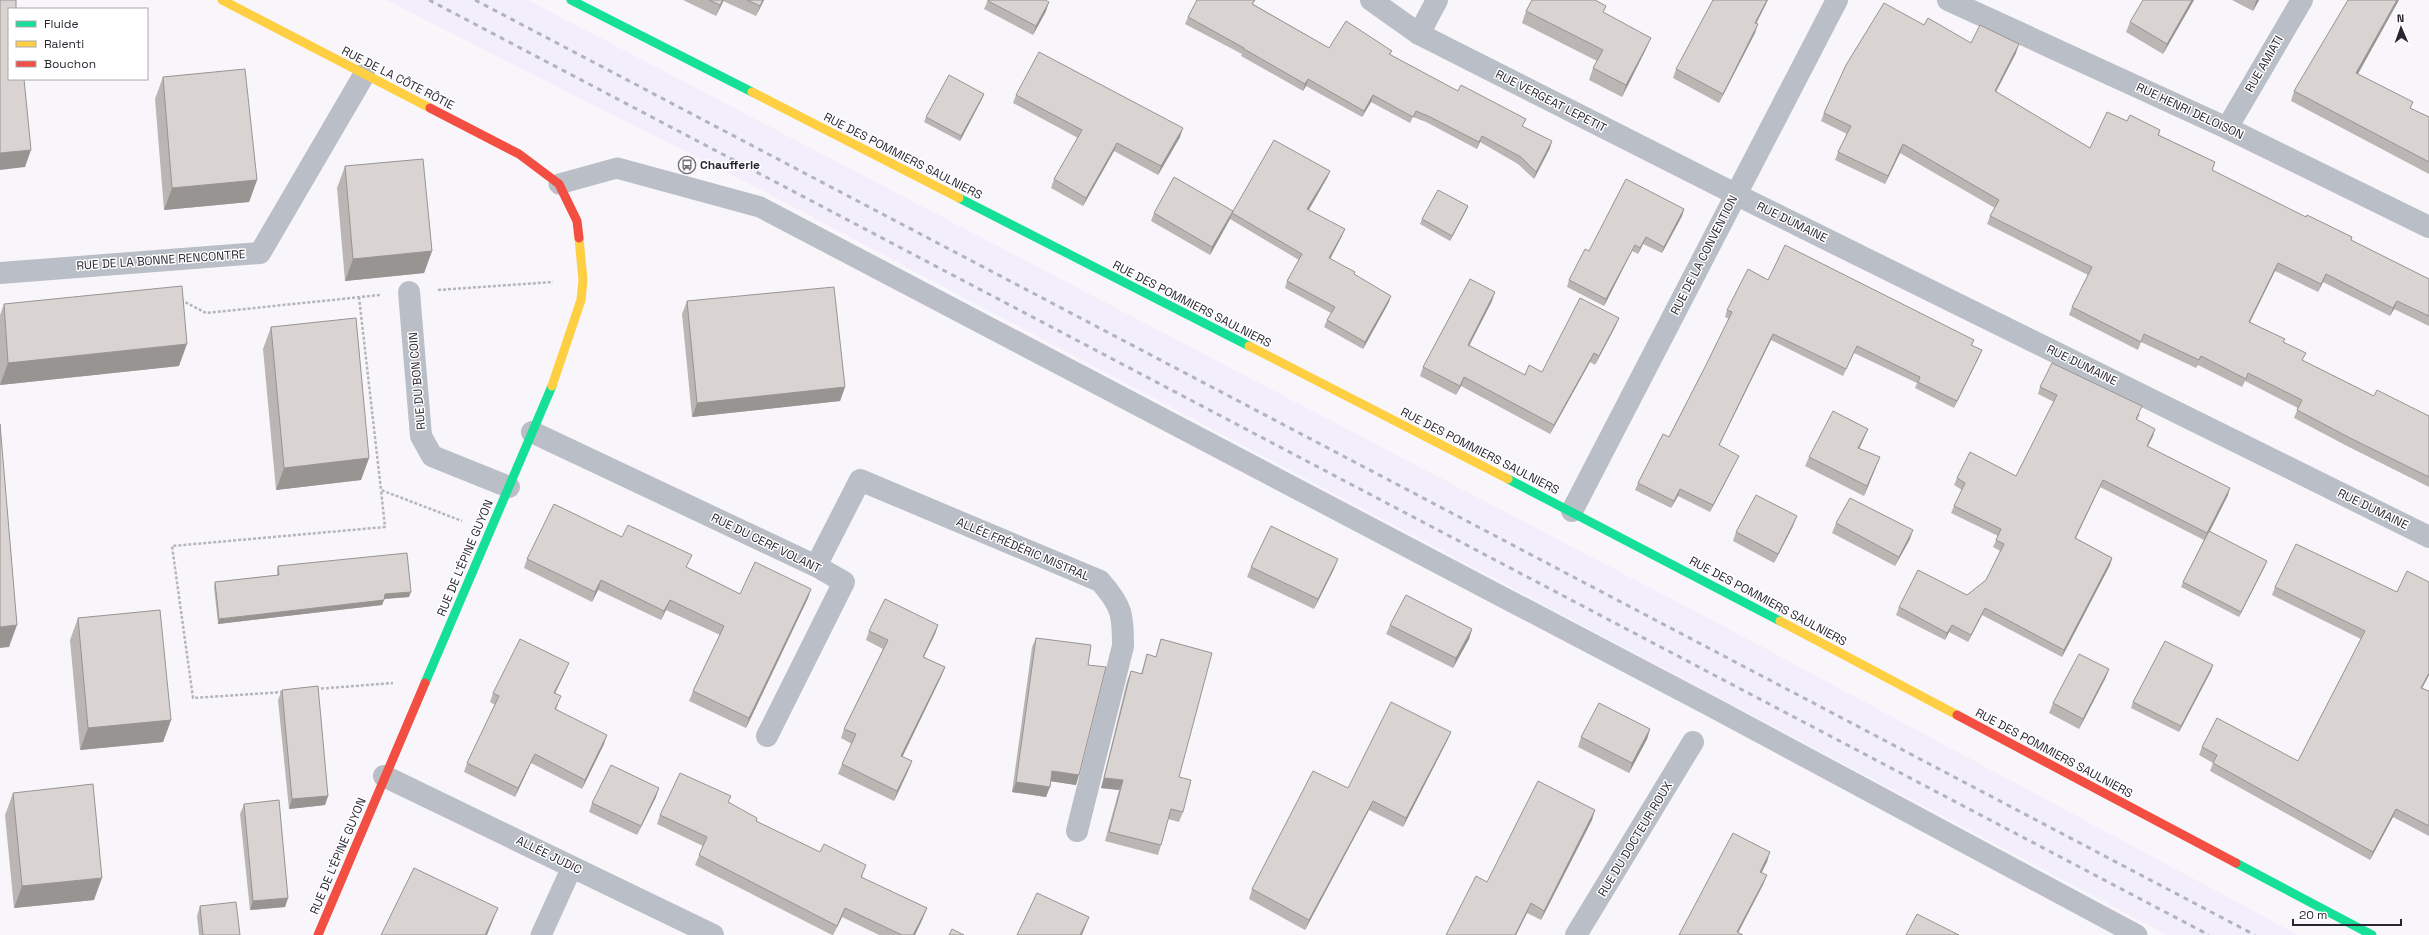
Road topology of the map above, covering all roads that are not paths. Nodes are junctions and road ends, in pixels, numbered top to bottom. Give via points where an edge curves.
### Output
1 (222, 0) edge
2 (571, 0) edge
3 (1370, 0) edge
4 (1437, 0) edge
5 (1837, 0) edge
6 (1948, 0) edge
7 (2302, 0) edge
8 (1419, 34) junction
9 (364, 75) junction
10 (2227, 128) junction
11 (559, 184) junction
12 (1736, 194) junction
13 (2429, 227) edge
14 (0, 272) edge
15 (409, 292) edge
16 (532, 432) junction
17 (509, 487) junction
18 (1572, 511) junction
19 (2429, 537) edge
20 (816, 566) junction
21 (767, 736) dead end
22 (1693, 742) dead end
23 (384, 776) junction
24 (1077, 831) dead end
25 (572, 867) junction
26 (318, 935) edge
27 (541, 935) edge
28 (713, 935) edge
29 (1576, 935) edge
30 (2137, 935) edge
31 (2372, 935) edge

1 - 9 street, RUE DE LA CÔTE RÔTIE
2 - 18 street, RUE DES POMMIERS SAULNIERS
3 - 8 street, RUE VERGEAT LEPETIT
4 - 8 street
5 - 12 street, RUE DE LA CONVENTION
6 - 10 street, RUE HENRI DELOISON
7 - 10 street, RUE AMIATI
8 - 12 street, RUE VERGEAT LEPETIT
9 - 11 street, RUE DE LA CÔTE RÔTIE via 519,154
9 - 14 street, RUE DE LA BONNE RENCONTRE via 260,253
10 - 13 street, RUE HENRI DELOISON
11 - 16 street, RUE DE L'ÉPINE GUYON via 577,221 584,280 581,300 559,369
11 - 30 lane via 617,168 760,207 1714,708
12 - 18 street, RUE DE LA CONVENTION
12 - 19 street, RUE DUMAINE
15 - 17 street, RUE DU BON COIN via 422,436 432,456
16 - 17 street, RUE DE L'ÉPINE GUYON
16 - 20 street, RUE DU CERF VOLANT
17 - 23 street, RUE DE L'ÉPINE GUYON
18 - 31 street, RUE DES POMMIERS SAULNIERS
20 - 21 street, RUE DU CERF VOLANT via 844,582
20 - 24 street, ALLÉE FRÉDÉRIC MISTRAL via 860,480 1100,581 1113,596 1123,616 1123,646
22 - 29 street, RUE DU DOCTEUR ROUX
23 - 25 street, ALLÉE JUDIC
23 - 26 street, RUE DE L'ÉPINE GUYON
25 - 27 lane
25 - 28 street, ALLÉE JUDIC

